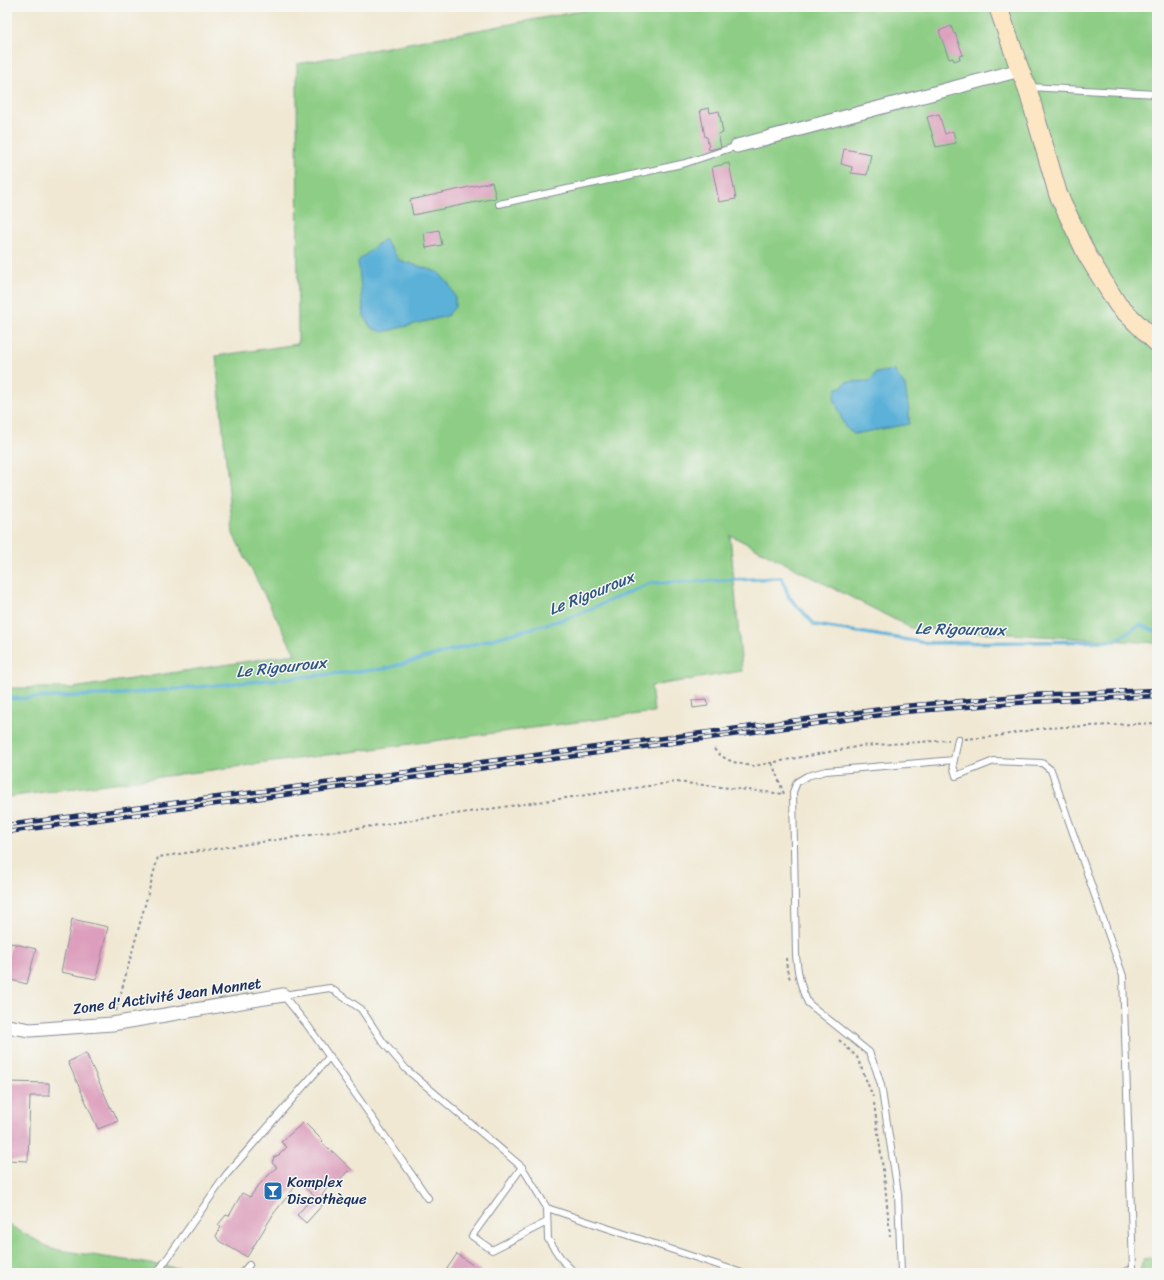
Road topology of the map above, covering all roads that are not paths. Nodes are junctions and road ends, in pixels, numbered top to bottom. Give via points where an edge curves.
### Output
1 (998, 7) edge
2 (1020, 70) junction
3 (1027, 87) junction
4 (1157, 94) edge
5 (737, 146) joint
6 (499, 204) dead end
7 (1157, 343) edge
8 (958, 740) dead end
9 (954, 760) junction
10 (283, 995) junction
11 (7, 1026) edge
12 (330, 1056) junction
13 (522, 1168) junction
14 (428, 1198) dead end
15 (547, 1208) junction
16 (547, 1222) junction
17 (249, 1265) dead end
18 (157, 1273) edge
19 (242, 1273) edge
20 (575, 1273) edge
21 (742, 1273) edge
22 (901, 1273) edge
23 (1123, 1273) edge

1 - 2 street
2 - 3 street
2 - 5 street
3 - 4 lane
3 - 7 street via 1058,194 1087,255 1118,306
5 - 6 lane via 686,164
8 - 9 lane
9 - 22 lane via 826,771 807,776 797,782 793,792 796,956 802,991 808,1003 869,1052 876,1069 881,1085 898,1193
9 - 23 lane via 956,776 994,761 1042,763 1051,770 1123,976 1133,1268
10 - 11 street, Zone d'Activité Jean Monnet via 112,1024 30,1030
10 - 12 lane
10 - 13 lane via 330,988 361,1009 383,1042 406,1069
12 - 14 lane
12 - 18 lane via 226,1175
13 - 15 lane
13 - 16 lane via 472,1236 492,1250
15 - 16 lane
15 - 21 lane
16 - 20 lane via 548,1239 562,1260
17 - 19 lane

